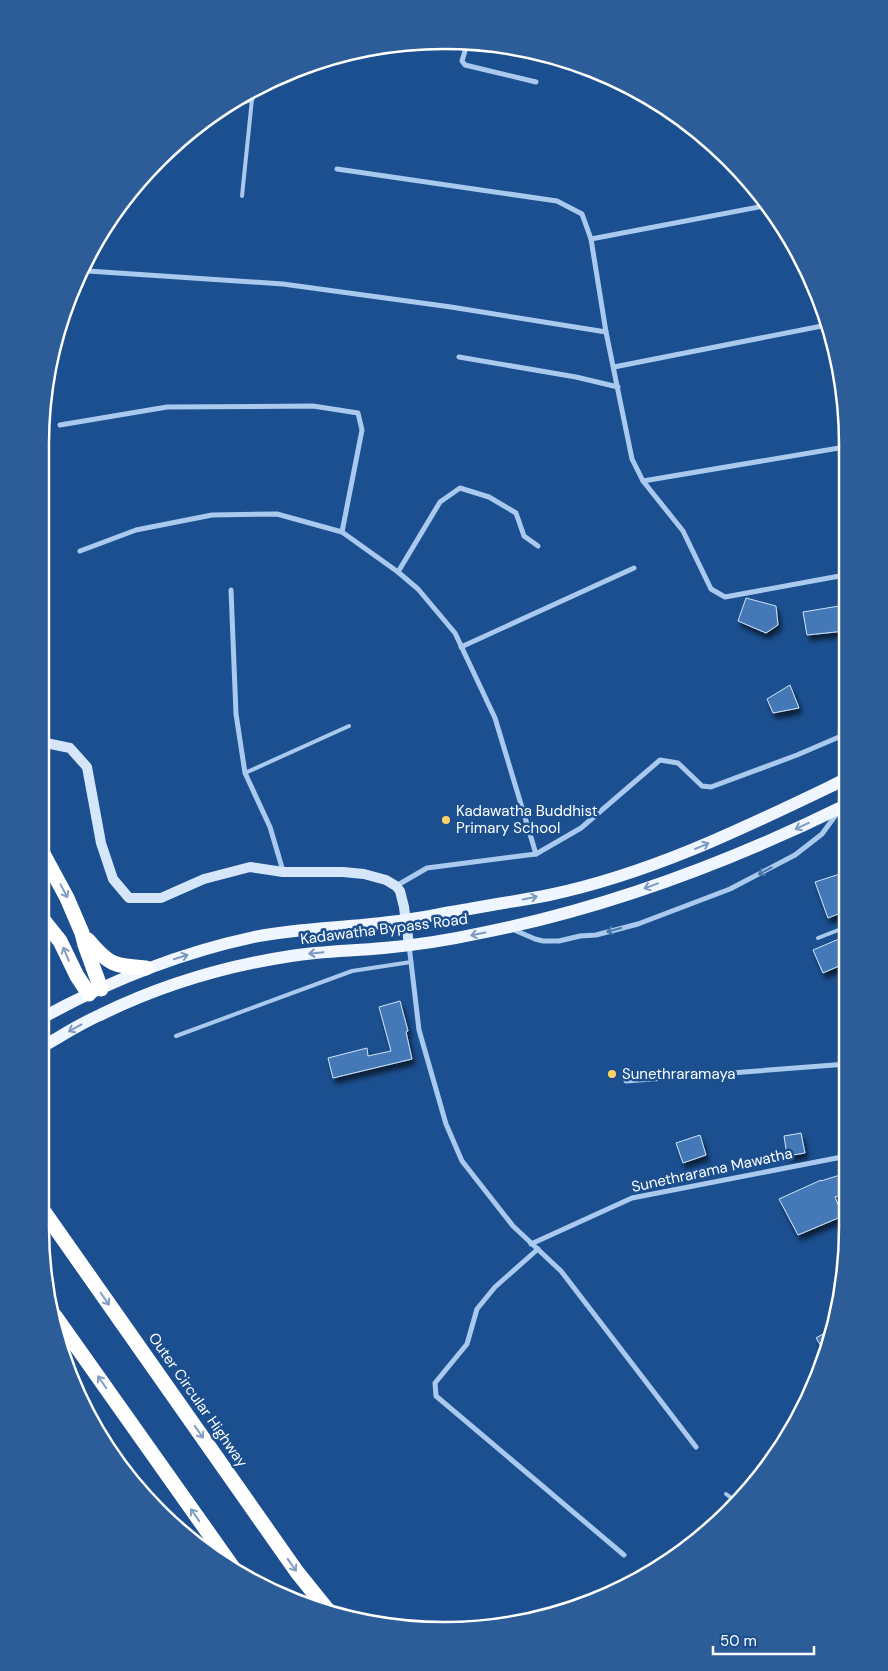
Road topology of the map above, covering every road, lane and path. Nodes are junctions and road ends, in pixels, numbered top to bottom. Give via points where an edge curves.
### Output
1 (465, 50) edge
2 (536, 82) dead end
3 (252, 99) edge
4 (337, 169) dead end
5 (242, 196) dead end
6 (761, 207) edge
7 (591, 239) junction
8 (89, 271) edge
9 (821, 326) edge
10 (606, 332) junction
11 (458, 357) dead end
12 (614, 366) junction
13 (618, 387) junction
14 (60, 425) dead end
15 (839, 448) edge
16 (643, 481) junction
17 (342, 532) junction
18 (538, 546) dead end
19 (80, 551) dead end
20 (634, 568) dead end
21 (398, 572) junction
22 (839, 576) edge
23 (231, 590) dead end
24 (461, 647) junction
25 (349, 726) dead end
26 (839, 737) edge
27 (49, 744) edge
28 (245, 772) junction
29 (839, 782) edge
30 (839, 808) edge
31 (839, 812) edge
32 (536, 854) junction
33 (49, 865) edge
34 (283, 872) junction
35 (396, 886) junction
36 (406, 920) junction
37 (49, 927) edge
38 (509, 927) junction
39 (839, 930) edge
40 (82, 933) junction
41 (818, 938) dead end
42 (409, 945) junction
43 (411, 962) junction
44 (146, 968) junction
45 (95, 992) junction
46 (111, 1010) junction
47 (49, 1015) edge
48 (98, 1015) junction
49 (176, 1036) dead end
50 (49, 1043) edge
51 (839, 1065) edge
52 (626, 1081) dead end
53 (839, 1158) edge
54 (49, 1219) edge
55 (531, 1244) junction
56 (538, 1249) junction
57 (61, 1324) edge
58 (696, 1447) dead end
59 (726, 1494) dead end
60 (731, 1498) edge
61 (624, 1555) dead end
62 (225, 1557) edge
63 (322, 1602) edge

1 - 2 street via 462,61 465,65
3 - 5 lane
4 - 7 street via 557,201 582,214
6 - 7 street
7 - 10 street
8 - 10 street via 283,284
9 - 12 street
10 - 12 street
11 - 13 street
12 - 13 street
13 - 16 street via 632,459
14 - 17 street via 167,407 313,406 358,414 362,430
15 - 16 street
16 - 22 street via 683,531 711,589 725,597
17 - 19 street via 277,514 212,515 136,530
17 - 21 street
18 - 21 street via 524,536 516,513 488,497 460,488 440,502
20 - 24 street
21 - 24 street via 418,589 455,632
23 - 28 street via 236,714
24 - 32 street via 495,718
25 - 28 lane
26 - 32 street via 711,787 702,786 678,763 660,760 581,828
27 - 34 street via 70,748 87,767 101,844 113,879 129,898 161,898 204,879 250,867
28 - 34 street via 270,827
36 -> 29 main road, Kadawatha Bypass Road via 551,894 607,879 702,846
30 -> 38 main road, Kadawatha Bypass Road via 695,871 600,903
31 -> 38 street via 822,834 794,855 730,889 638,924 550,942
32 - 35 street via 427,868
33 -> 40 highway
34 - 35 street via 350,872 376,877
35 - 36 street
36 - 42 street
44 -> 36 main road, Kadawatha Bypass Road via 255,937 312,928
45 -> 37 highway via 77,976 60,941
38 -> 42 main road, Kadawatha Bypass Road
39 - 41 lane
40 - 44 highway via 108,962
40 - 45 highway
42 - 43 street
42 -> 46 main road, Kadawatha Bypass Road via 290,956 233,968 169,986
43 - 49 lane via 352,971
43 - 55 street via 418,1030 446,1124 462,1161
44 - 45 main road, Kadawatha Bypass Road
45 - 46 main road
45 - 47 main road, Kadawatha Bypass Road
45 - 48 main road
46 - 48 main road, Kadawatha Bypass Road
48 -> 50 main road, Kadawatha Bypass Road
51 - 52 street
53 - 55 street, Sunethrarama Mawatha via 632,1198
54 -> 63 highway, Outer Circular Highway
55 - 56 street
56 - 58 street via 561,1271
56 - 61 street via 495,1287 476,1309 467,1344 435,1383 436,1396
62 -> 57 highway
59 - 60 lane

